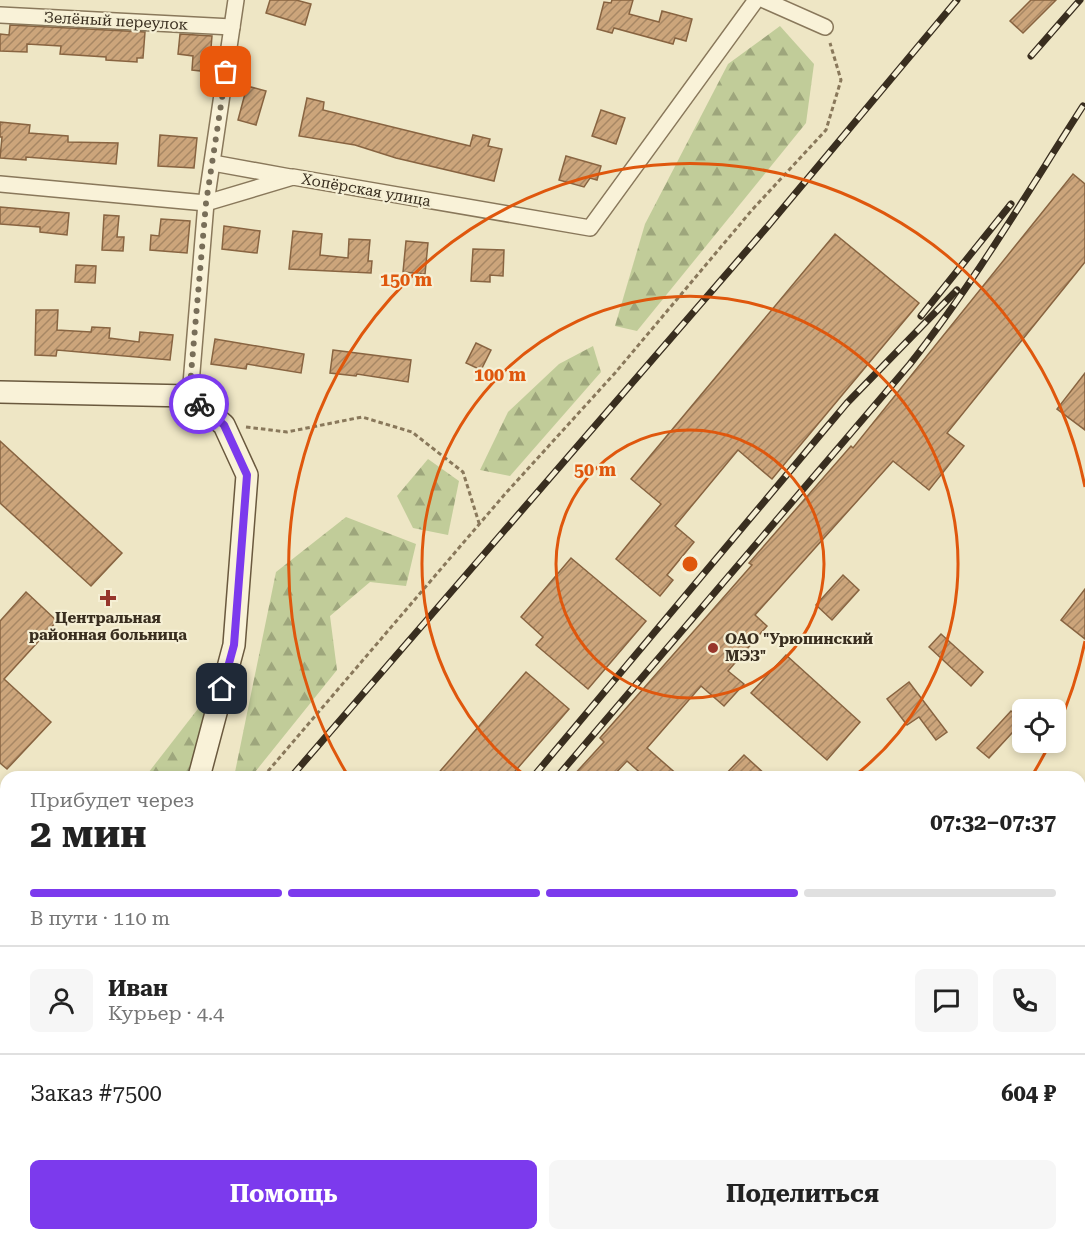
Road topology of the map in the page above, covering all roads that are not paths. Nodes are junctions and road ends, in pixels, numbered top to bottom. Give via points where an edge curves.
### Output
1 (236, 0) edge
2 (756, 0) edge
3 (764, 0) edge
4 (0, 15) edge
5 (232, 27) junction
6 (825, 27) road end
7 (213, 163) junction
8 (293, 177) junction
9 (0, 184) edge
10 (206, 203) junction
11 (0, 392) edge
12 (190, 396) junction
13 (201, 771) edge

1 - 5 street
2 - 8 street, Хопёрская улица via 590,228
3 - 6 street
4 - 5 street, Зелёный переулок
5 - 7 street
7 - 8 street
7 - 10 street
8 - 10 street, Хопёрская улица
9 - 10 street, Хопёрская улица
10 - 12 street
11 - 12 main road
12 - 13 main road via 224,425 247,475 234,645

